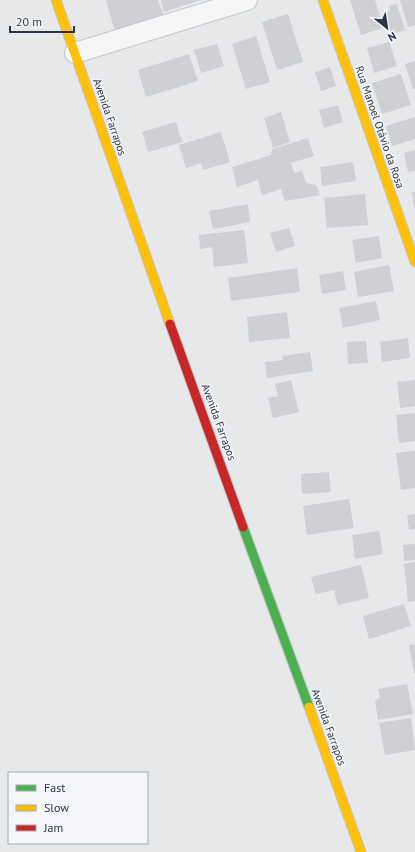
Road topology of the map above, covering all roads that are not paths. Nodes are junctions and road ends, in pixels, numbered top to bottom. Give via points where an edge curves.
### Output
1 (56, 0) edge
2 (247, 0) edge
3 (323, 0) edge
4 (75, 53) junction
5 (415, 262) edge
6 (361, 852) edge

1 - 4 street, Avenida Farrapos
2 - 4 street
3 - 5 street, Rua Manoel Otávio da Rosa
4 - 6 street, Avenida Farrapos via 148,263

